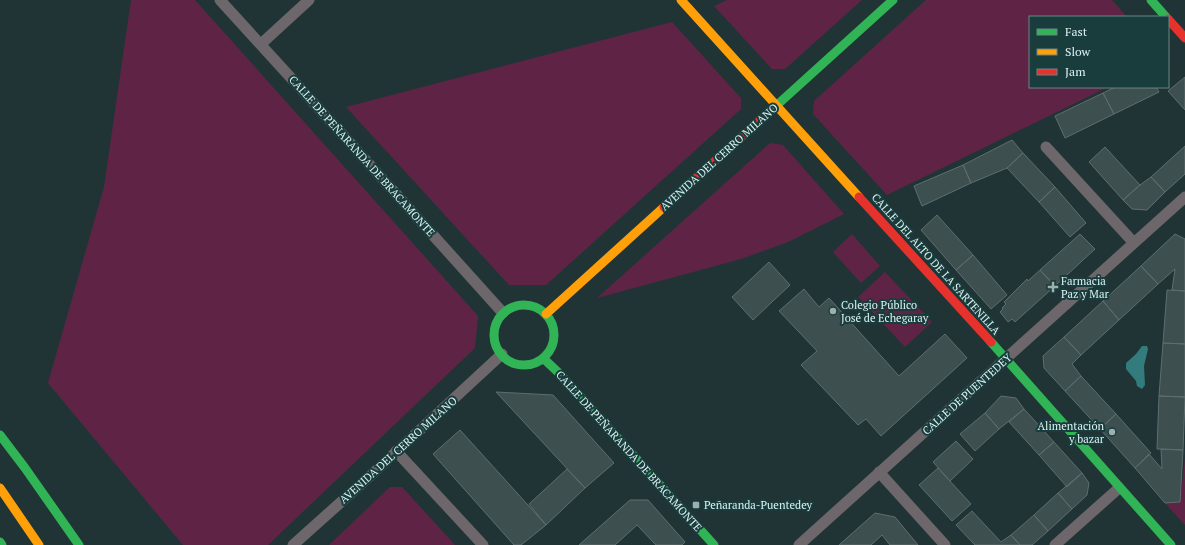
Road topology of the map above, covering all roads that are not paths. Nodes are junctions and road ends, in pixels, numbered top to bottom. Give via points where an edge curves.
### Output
1 (220, 0) edge
2 (309, 0) edge
3 (681, 0) edge
4 (893, 0) edge
5 (1151, 0) edge
6 (1165, 16) edge
7 (1169, 20) edge
8 (1185, 38) edge
9 (261, 44) junction
10 (776, 105) junction
11 (1046, 147) dead end
12 (1185, 197) edge
13 (1134, 242) junction
14 (503, 313) junction
15 (546, 314) junction
16 (502, 354) junction
17 (543, 358) junction
18 (1005, 360) junction
19 (0, 435) edge
20 (396, 451) junction
21 (879, 472) junction
22 (0, 488) edge
23 (1119, 488) junction
24 (0, 501) edge
25 (0, 542) edge
26 (2, 545) edge
27 (34, 545) edge
28 (39, 545) edge
29 (78, 545) edge
30 (293, 545) edge
31 (484, 545) edge
32 (714, 545) edge
33 (799, 545) edge
34 (945, 545) edge
35 (1055, 545) edge
36 (1171, 545) edge

1 - 9 street, CALLE DE PEÑARANDA DE BRACAMONTE
2 - 9 street
3 - 10 main road, CALLE DEL ALTO DE LA SARTENILLA
4 - 10 main road, AVENIDA DEL CERRO MILANO
5 - 6 main road
7 - 8 main road
9 - 14 street, CALLE DE PEÑARANDA DE BRACAMONTE
10 - 15 main road, AVENIDA DEL CERRO MILANO
10 - 18 main road, CALLE DEL ALTO DE LA SARTENILLA
11 - 13 street
12 - 13 street, CALLE DE PUENTEDEY
13 - 18 street, CALLE DE PUENTEDEY
14 - 15 main road via 512,308 531,306
14 - 16 main road via 495,327 494,337 496,346
15 - 17 main road via 554,332 550,351
16 - 17 main road via 507,360 522,365
16 - 20 street, AVENIDA DEL CERRO MILANO
17 - 32 main road, CALLE DE PEÑARANDA DE BRACAMONTE
18 - 21 street, CALLE DE PUENTEDEY
18 - 23 main road, CALLE DEL ALTO DE LA SARTENILLA
19 - 29 main road
20 - 30 street, AVENIDA DEL CERRO MILANO
20 - 31 street
21 - 33 street, CALLE DE PUENTEDEY
21 - 34 street
22 - 28 main road
23 - 35 street
23 - 36 main road, CALLE DEL ALTO DE LA SARTENILLA
24 - 27 main road
25 - 26 main road

